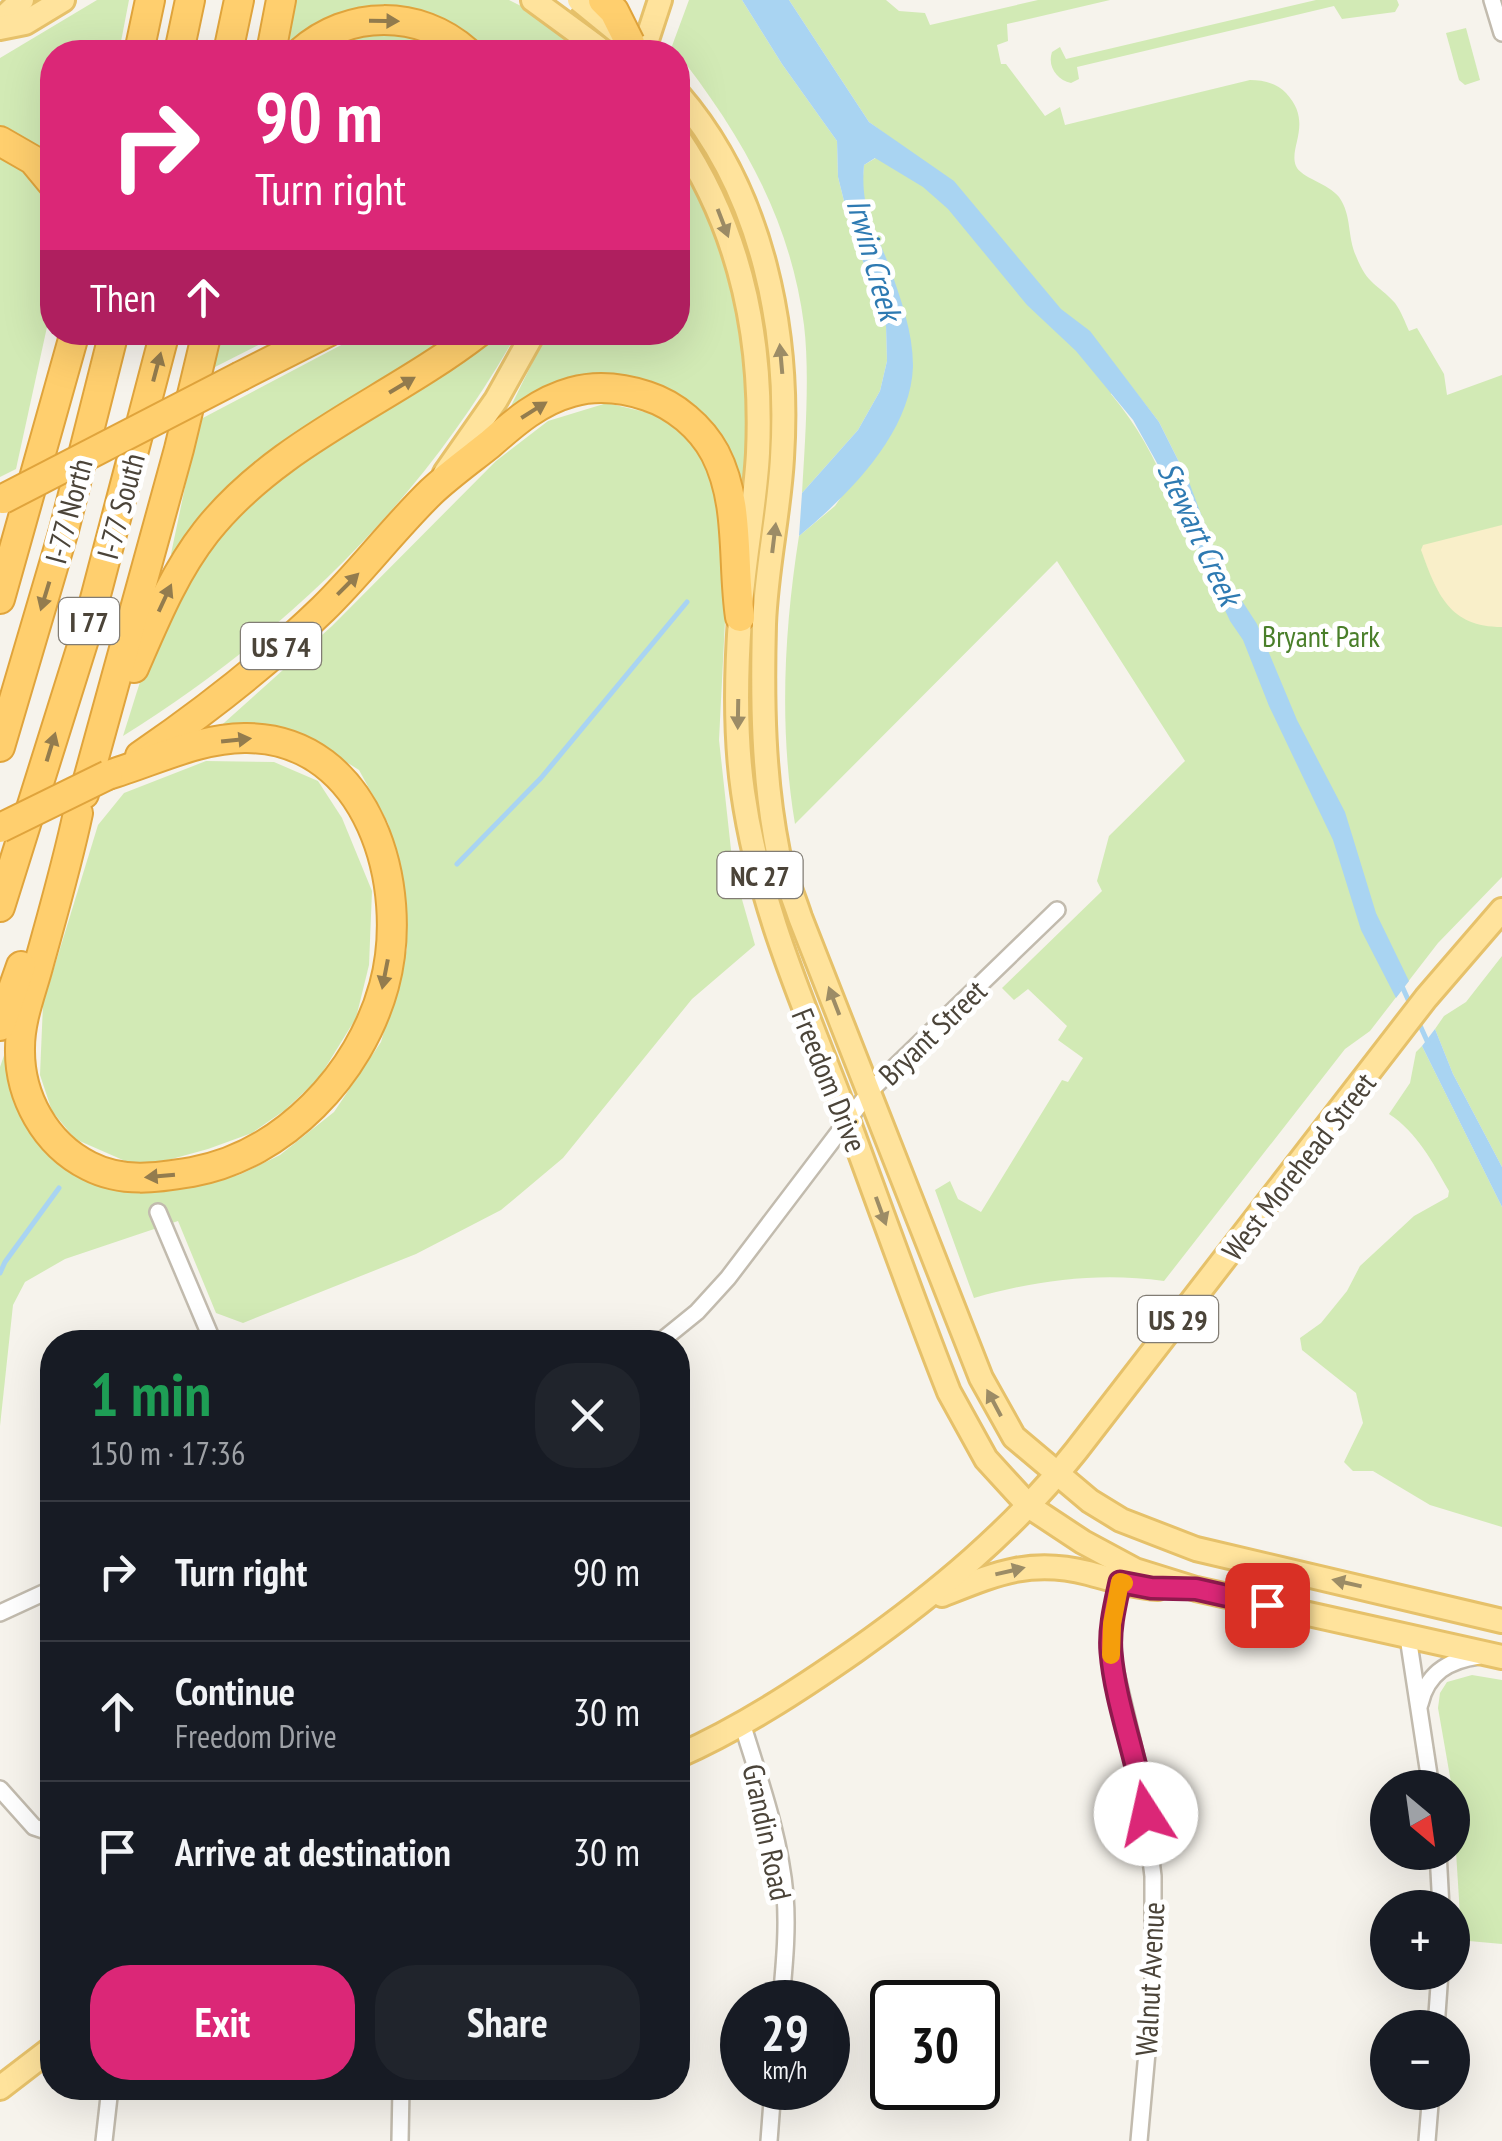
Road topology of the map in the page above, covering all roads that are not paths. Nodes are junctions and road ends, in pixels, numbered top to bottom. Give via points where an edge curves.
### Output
1 (22, 0) edge
2 (62, 0) edge
3 (150, 0) edge
4 (190, 0) edge
5 (239, 0) edge
6 (281, 0) edge
7 (579, 0) edge
8 (603, 0) edge
9 (629, 0) edge
10 (660, 0) edge
11 (1492, 0) edge
12 (543, 6) edge
13 (0, 25) edge
14 (1502, 33) edge
15 (142, 40) edge
16 (182, 40) edge
17 (231, 40) edge
18 (273, 40) edge
19 (315, 40) edge
20 (450, 40) edge
21 (605, 40) edge
22 (615, 40) edge
23 (622, 40) edge
24 (626, 40) edge
25 (633, 40) edge
26 (690, 111) edge
27 (0, 141) edge
28 (690, 157) edge
29 (40, 168) edge
30 (68, 345) edge
31 (111, 345) edge
32 (163, 345) edge
33 (205, 345) edge
34 (302, 345) edge
35 (462, 345) edge
36 (527, 345) edge
37 (431, 492) junction
38 (1, 499) edge
39 (4, 578) edge
40 (0, 600) edge
41 (740, 617) junction
42 (0, 746) edge
43 (103, 763) junction
44 (78, 813) junction
45 (0, 828) edge
46 (0, 907) edge
47 (1057, 910) dead end
48 (1502, 910) edge
49 (0, 1026) edge
50 (870, 1092) junction
51 (848, 1119) junction
52 (158, 1212) dead end
53 (208, 1330) edge
54 (674, 1330) edge
55 (1058, 1474) junction
56 (1030, 1507) junction
57 (1120, 1582) junction
58 (1196, 1589) junction
59 (40, 1594) edge
60 (919, 1604) junction
61 (0, 1613) edge
62 (1502, 1620) edge
63 (1408, 1637) junction
64 (1499, 1648) edge
65 (1419, 1712) junction
66 (742, 1723) junction
67 (690, 1750) edge
68 (1429, 1770) edge
69 (0, 1789) edge
70 (40, 1829) edge
71 (783, 1980) edge
72 (40, 2057) edge
73 (0, 2088) edge
74 (109, 2100) edge
75 (401, 2100) edge
76 (772, 2110) edge
77 (1429, 2110) edge
78 (104, 2141) edge
79 (400, 2141) edge
80 (769, 2141) edge
81 (1139, 2141) edge
82 (1426, 2141) edge

1 - 13 main road
2 - 13 main road via 25,23
3 - 15 highway
4 - 16 highway
5 - 17 highway
6 - 18 highway
7 - 22 main road, bridge
8 - 23 highway, bridge via 614,11
9 - 24 main road
10 - 25 main road
11 - 14 street
12 - 21 main road
19 -> 20 highway via 366,20 435,30
50 -> 26 main road, Freedom Drive / NC 27 via 779,855 764,750 764,620 784,405 773,302 728,167
27 - 29 highway
28 -> 41 main road, Freedom Drive via 736,258 757,358 758,455
30 - 39 highway
31 -> 42 highway, I-77 North / I 77
46 -> 32 highway, I-77 South / I 77 via 86,633
33 - 43 highway
34 - 38 highway, bridge
43 -> 35 highway via 172,582 217,520 272,468
36 - 37 main road, US 74
37 -> 41 highway, NC 27 via 546,402 610,388 654,398 696,428 726,478
43 -> 37 highway, US 74 via 176,732 278,649 371,561
39 - 40 highway
41 -> 51 main road, Freedom Drive / NC 27 via 738,744 753,847 792,983
43 - 44 highway
43 -> 44 highway via 234,739 273,740 331,767 372,827 387,877 391,936 372,1021 320,1099 250,1152 200,1170 129,1178 68,1153 36,1115 23,1078 20,1038
43 - 45 highway, bridge
44 - 49 highway
47 - 50 street, Bryant Street
48 - 55 main road, West Morehead Street / US 29 via 1426,998
50 - 51 street, Bryant Street
55 -> 50 main road, Freedom Drive / NC 27 via 1014,1437 981,1378
51 - 54 street, Bryant Street via 728,1278
51 -> 56 main road, Freedom Drive / NC 27 via 948,1392 986,1458
52 - 53 street
55 - 56 main road, West Morehead Street / US 29
62 -> 55 main road, Freedom Drive / NC 27 via 1196,1549 1121,1520
56 - 58 main road, Freedom Drive / NC 27 via 1135,1570
56 - 60 main road, West Morehead Street / US 29
57 - 58 main road
60 -> 57 main road via 1001,1571 1033,1566
57 - 81 street, Walnut Avenue via 1111,1652 1140,1774 1153,1876
58 - 63 main road, Freedom Drive / NC 27
59 - 61 street
60 - 66 main road, West Morehead Street / US 29
63 - 64 main road, Freedom Drive / NC 27
63 - 65 street
64 - 65 street via 1444,1667 1424,1690
65 - 68 street
66 - 67 main road, West Morehead Street / US 29
66 - 71 street, Grandin Road via 783,1876
69 - 70 street
72 - 73 main road
74 - 78 street
75 - 79 street
76 - 80 street
77 - 82 street

